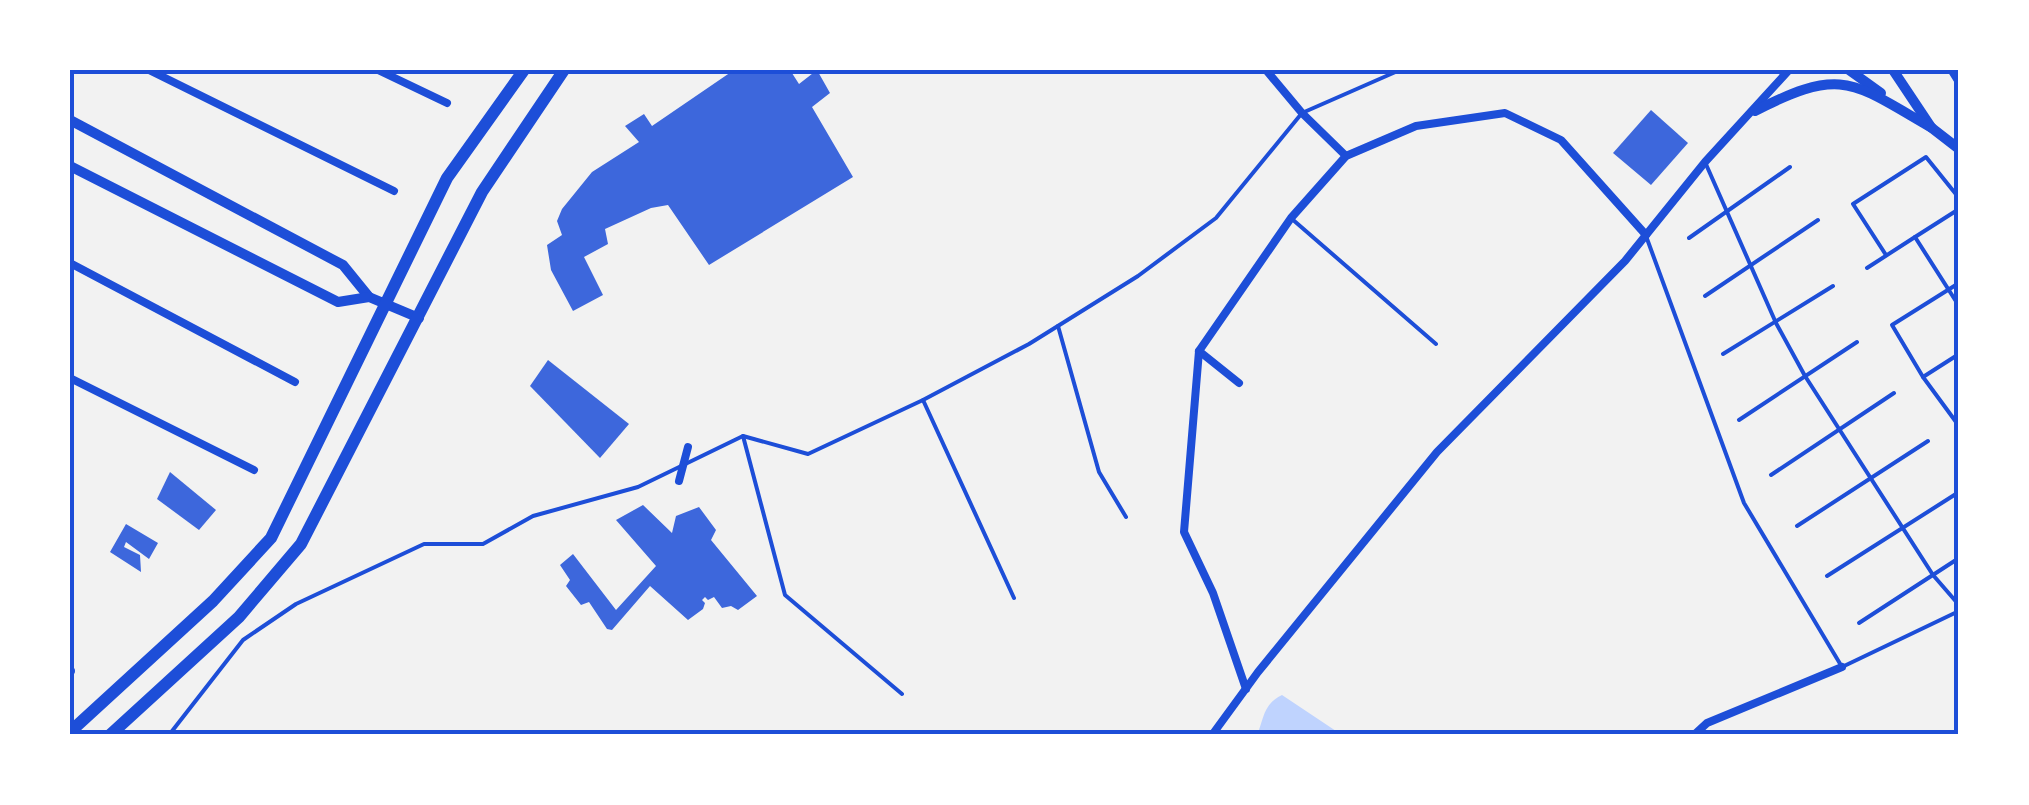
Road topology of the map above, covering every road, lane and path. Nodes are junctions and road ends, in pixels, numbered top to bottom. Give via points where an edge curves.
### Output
1 (150, 70) edge
2 (378, 70) edge
3 (524, 70) edge
4 (564, 70) edge
5 (1266, 70) edge
6 (1400, 70) edge
7 (1788, 70) edge
8 (1849, 70) edge
9 (1894, 70) edge
10 (1949, 70) edge
11 (1959, 86) edge
12 (447, 103) dead end
13 (1754, 111) junction
14 (1302, 113) junction
15 (70, 120) edge
16 (1932, 128) junction
17 (1959, 149) edge
18 (1346, 156) junction
19 (1705, 162) junction
20 (70, 166) edge
21 (1790, 168) dead end
22 (394, 191) dead end
23 (1959, 198) edge
24 (1959, 209) edge
25 (1728, 210) junction
26 (1291, 218) junction
27 (1818, 220) dead end
28 (1646, 235) junction
29 (1915, 237) junction
30 (1688, 238) dead end
31 (1886, 255) junction
32 (70, 263) edge
33 (1752, 264) junction
34 (1867, 268) dead end
35 (1959, 283) edge
36 (1834, 286) dead end
37 (1948, 289) junction
38 (1705, 296) dead end
39 (369, 297) junction
40 (387, 304) junction
41 (1959, 306) edge
42 (419, 318) junction
43 (1776, 323) junction
44 (1058, 326) junction
45 (1857, 342) dead end
46 (1436, 344) dead end
47 (1199, 351) junction
48 (1723, 354) dead end
49 (1959, 354) edge
50 (1805, 376) junction
51 (1923, 377) junction
52 (70, 378) edge
53 (295, 382) dead end
54 (1239, 382) dead end
55 (1894, 393) dead end
56 (923, 400) junction
57 (1739, 420) dead end
58 (1959, 426) edge
59 (1840, 428) junction
60 (743, 436) junction
61 (1928, 441) dead end
62 (688, 448) dead end
63 (254, 470) dead end
64 (1771, 475) dead end
65 (1870, 478) junction
66 (678, 481) dead end
67 (1959, 492) edge
68 (1126, 516) dead end
69 (1797, 526) dead end
70 (1904, 528) junction
71 (1959, 558) edge
72 (1827, 576) dead end
73 (1934, 576) junction
74 (1014, 598) dead end
75 (1959, 608) edge
76 (1858, 624) dead end
77 (1842, 668) junction
78 (1246, 688) junction
79 (902, 694) dead end
80 (70, 732) edge
81 (110, 735) edge
82 (170, 735) edge
83 (1212, 735) edge
84 (1694, 735) edge

1 - 22 street
2 - 12 street
3 - 40 main road via 447,178
4 - 42 main road via 482,192
5 - 14 street
6 - 14 lane
7 - 13 street
8 - 16 street
9 - 16 street
10 - 11 lane
13 - 16 street via 1793,91 1850,84
13 - 19 street
14 - 18 street
14 - 44 lane via 1216,218
15 - 39 street via 343,265
16 - 17 street
18 - 26 street
18 - 28 street via 1416,126 1505,113 1561,140
19 - 25 lane
19 - 28 street
20 - 39 street via 338,302
21 - 25 lane
23 - 31 lane via 1926,158 1852,204
24 - 29 lane
25 - 30 lane
25 - 33 lane
26 - 46 lane
26 - 47 street
27 - 33 lane
28 - 77 lane via 1744,503
28 - 78 street via 1437,452
29 - 31 lane
29 - 37 lane
31 - 34 lane
32 - 53 street
33 - 38 lane
33 - 43 lane
35 - 37 lane
36 - 43 lane
37 - 41 lane
37 - 51 lane via 1892,325
39 - 40 street
40 - 42 street
40 - 80 main road via 271,538 214,601
42 - 81 main road via 301,544 239,617
43 - 48 lane
43 - 50 lane
44 - 56 lane
44 - 68 lane via 1098,472
45 - 50 lane
47 - 54 street
47 - 78 street via 1184,532
49 - 51 lane
50 - 57 lane
50 - 59 lane
51 - 58 lane
52 - 63 street
55 - 59 lane
56 - 60 lane via 808,454
56 - 74 lane
59 - 64 lane
59 - 65 lane
60 - 79 lane via 785,595
60 - 82 lane via 638,487 533,516 483,544 424,544 296,604 243,640
61 - 65 lane
62 - 66 street
65 - 69 lane
65 - 70 lane
67 - 70 lane
70 - 72 lane
70 - 73 lane
71 - 73 lane
73 - 75 lane
73 - 76 lane
75 - 77 lane
77 - 84 street via 1707,723
78 - 83 street

